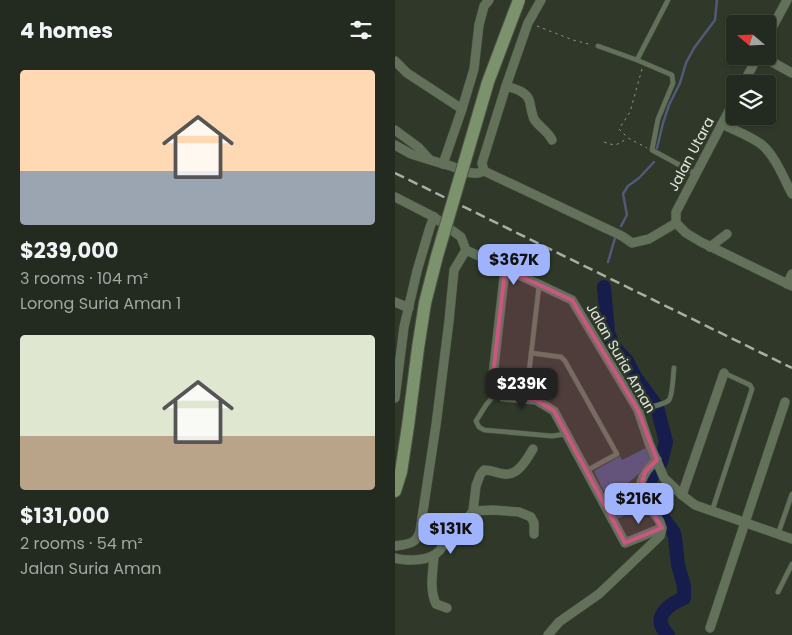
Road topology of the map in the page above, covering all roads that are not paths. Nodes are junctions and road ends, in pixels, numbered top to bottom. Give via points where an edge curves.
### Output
1 (489, 0) edge
2 (519, 0) edge
3 (541, 0) edge
4 (668, 0) edge
5 (787, 0) edge
6 (776, 21) edge
7 (598, 46) road end
8 (637, 60) junction
9 (395, 61) edge
10 (776, 64) edge
11 (792, 72) edge
12 (506, 86) junction
13 (462, 109) junction
14 (726, 116) edge
15 (722, 124) junction
16 (395, 130) edge
17 (552, 140) dead end
18 (395, 145) edge
19 (429, 159) junction
20 (443, 164) junction
21 (484, 171) junction
22 (696, 174) junction
23 (792, 194) edge
24 (395, 197) edge
25 (434, 217) junction
26 (676, 223) junction
27 (727, 234) dead end
28 (711, 247) junction
29 (466, 250) junction
30 (505, 269) junction
31 (792, 274) edge
32 (539, 285) junction
33 (790, 285) edge
34 (395, 302) edge
35 (409, 308) junction
36 (399, 325) edge
37 (531, 353) junction
38 (674, 368) dead end
39 (724, 373) joint
40 (503, 397) junction
41 (395, 398) edge
42 (526, 398) junction
43 (789, 404) edge
44 (638, 410) junction
45 (566, 434) junction
46 (533, 449) dead end
47 (657, 460) junction
48 (586, 471) junction
49 (395, 491) edge
50 (792, 494) edge
51 (682, 495) junction
52 (473, 511) junction
53 (712, 511) junction
54 (423, 518) junction
55 (745, 522) junction
56 (662, 528) junction
57 (447, 534) junction
58 (533, 534) dead end
59 (778, 534) junction
60 (792, 539) edge
61 (395, 541) edge
62 (400, 545) edge
63 (434, 556) junction
64 (395, 558) edge
65 (792, 564) edge
66 (778, 592) dead end
67 (447, 608) dead end
68 (709, 628) dead end
69 (548, 635) edge

1 - 13 street via 479,25 474,69
2 - 49 street, bridge via 488,82 425,303 401,472
3 - 12 street via 528,23
4 - 8 lane
5 - 6 street
7 - 8 lane
8 - 22 lane via 672,75 673,83 658,119 652,150
9 - 13 street via 407,73
10 - 11 street
12 - 17 street via 527,95 533,116
12 - 21 street via 482,163
13 - 20 street
14 - 15 street, Jalan Utara
15 - 22 street, Jalan Utara
15 - 23 street via 761,144
16 - 19 street
18 - 19 street
19 - 20 street
20 - 21 street via 473,174
21 - 26 street via 632,243 649,240
22 - 26 street, Jalan Utara via 676,212
24 - 25 street
25 - 29 street via 461,237
25 - 35 street
26 - 28 street via 686,233
27 - 28 street
28 - 33 street
29 - 30 street, Jalan Suria Aman
29 - 54 street via 455,270
30 - 32 street, Jalan Suria Aman
30 - 40 street via 492,384
31 - 33 street
32 - 37 lane
32 - 44 street, Jalan Suria Aman via 572,300
34 - 35 street
35 - 36 street
36 - 41 street
37 - 42 lane
37 - 48 lane via 565,360 617,454
38 - 44 lane via 669,400
39 - 51 street
39 - 53 lane via 752,389
40 - 42 street
40 - 45 lane via 492,398 486,405 476,421 479,427 552,436
42 - 45 street via 554,411
43 - 55 street
44 - 47 street, Jalan Suria Aman
45 - 48 street
46 - 52 street via 513,474 484,470 480,474
47 - 51 street, Jalan Suria Aman via 664,478
47 - 56 street via 645,472 640,490 642,499
48 - 56 street via 625,543
50 - 59 lane
51 - 53 street, Jalan Suria Aman via 695,505
52 - 57 street via 460,528
52 - 58 street via 519,512 531,518
53 - 55 street, Jalan Suria Aman
54 - 57 street via 441,523
54 - 62 street via 416,541
55 - 59 street, Jalan Suria Aman
55 - 68 street
56 - 69 street via 660,536 645,552 599,594 559,622
57 - 63 street
59 - 60 street, Jalan Suria Aman
61 - 62 street
63 - 64 street via 422,560
63 - 67 street via 433,597 436,604
65 - 66 lane

